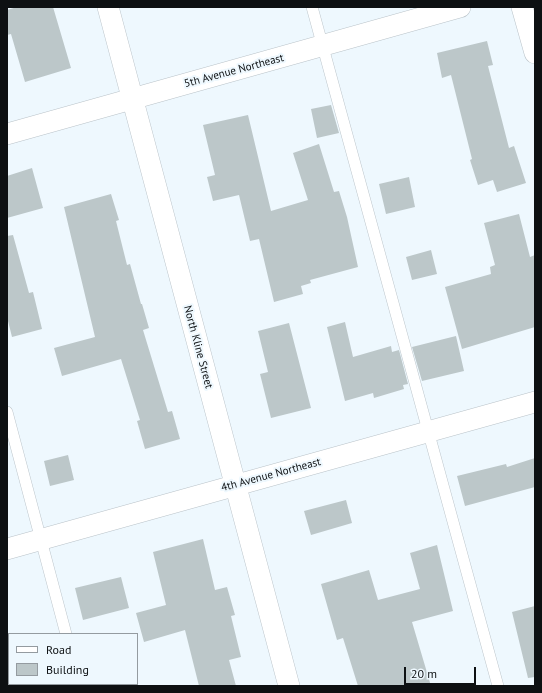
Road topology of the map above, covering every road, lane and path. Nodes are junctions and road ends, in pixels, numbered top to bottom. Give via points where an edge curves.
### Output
1 (108, 7) edge
2 (312, 7) edge
3 (460, 7) edge
4 (522, 7) edge
5 (322, 46) junction
6 (535, 54) edge
7 (132, 98) junction
8 (7, 134) edge
9 (535, 402) edge
10 (7, 412) edge
11 (428, 432) junction
12 (235, 485) junction
13 (41, 539) junction
14 (7, 549) edge
15 (66, 633) edge
16 (289, 686) edge
17 (498, 686) edge

1 - 7 street, North Kline Street
2 - 5 lane
3 - 5 street, 5th Avenue Northeast
4 - 6 street
5 - 7 street, 5th Avenue Northeast
5 - 11 lane
7 - 8 street, 5th Avenue Northeast
7 - 12 street, North Kline Street
9 - 11 street, 4th Avenue Northeast
10 - 13 lane
11 - 12 street, 4th Avenue Northeast
11 - 17 lane
12 - 13 street, 4th Avenue Northeast
12 - 16 street, North Kline Street
13 - 14 street, 4th Avenue Northeast
13 - 15 lane

